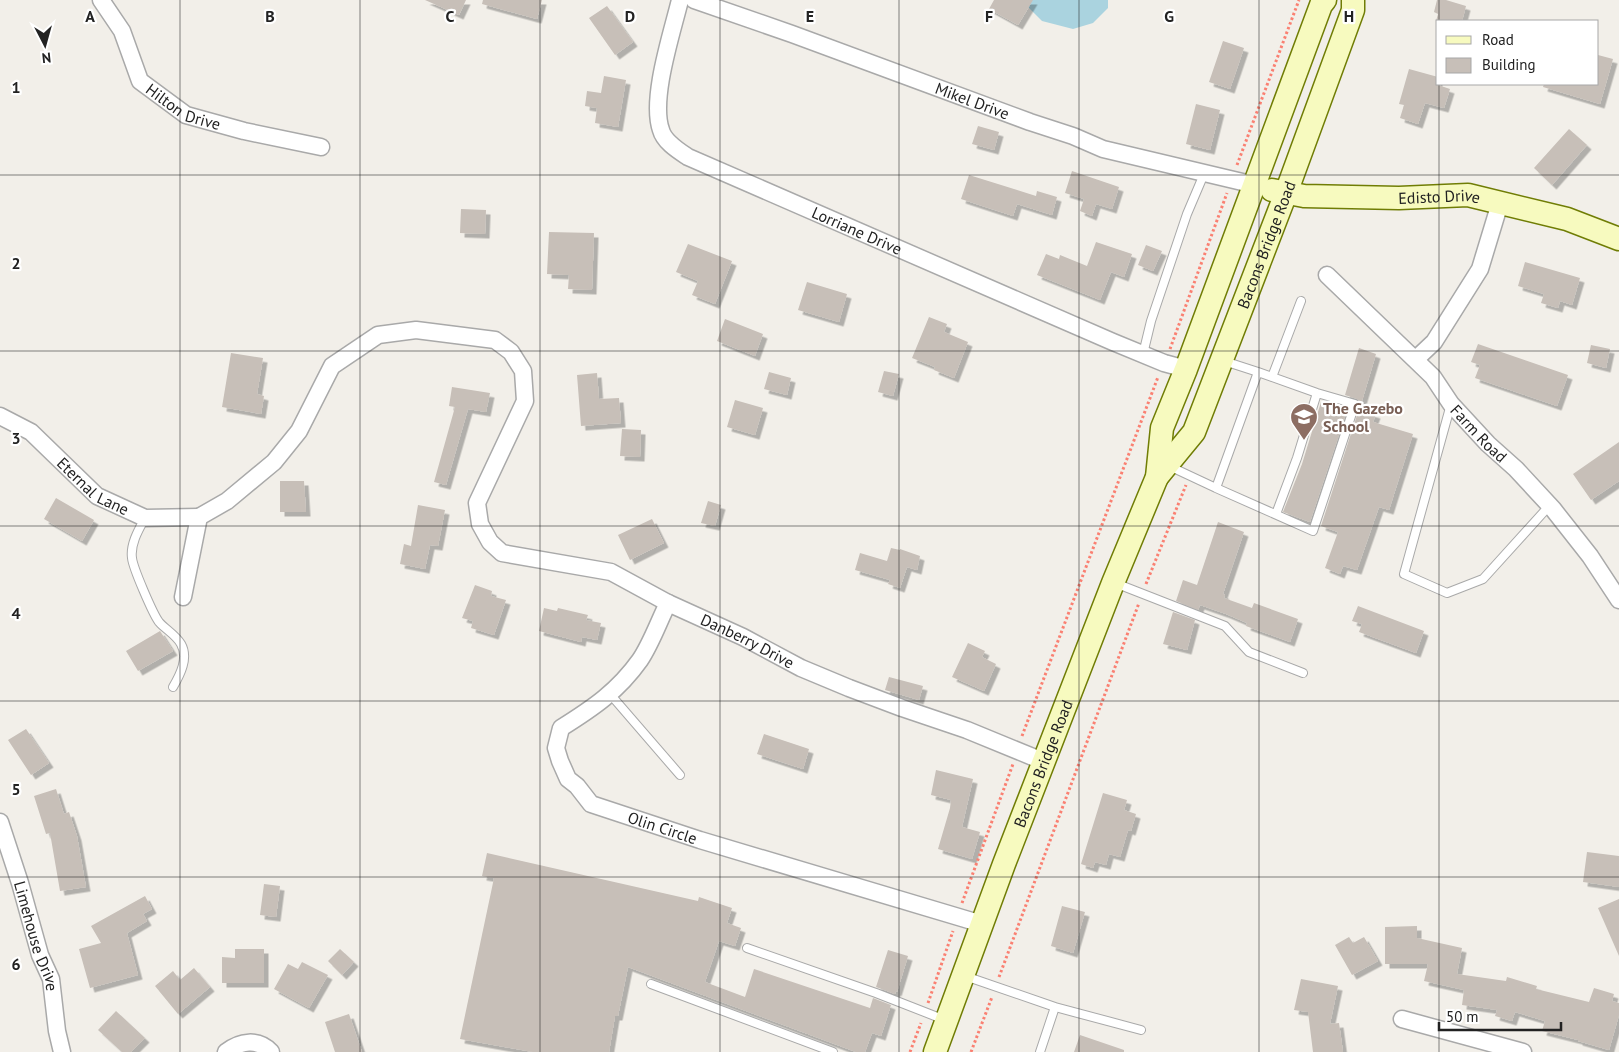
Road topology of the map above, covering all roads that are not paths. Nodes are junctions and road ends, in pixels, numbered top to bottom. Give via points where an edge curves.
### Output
1 (101, 0) edge
2 (680, 0) edge
3 (694, 0) edge
4 (1325, 0) edge
5 (1353, 0) edge
6 (321, 147) dead end
7 (1204, 174) junction
8 (1254, 185) junction
9 (1286, 194) junction
10 (1500, 203) junction
11 (1618, 238) edge
12 (1328, 275) dead end
13 (1301, 300) dead end
14 (1144, 354) junction
15 (1416, 359) junction
16 (1223, 361) junction
17 (1186, 369) junction
18 (1258, 372) junction
19 (1272, 377) junction
20 (1317, 393) junction
21 (1451, 404) junction
22 (0, 416) edge
23 (1162, 471) junction
24 (1216, 488) junction
25 (1550, 505) junction
26 (1276, 514) junction
27 (199, 517) junction
28 (145, 518) junction
29 (1113, 583) junction
30 (183, 597) dead end
31 (1619, 600) edge
32 (668, 603) junction
33 (1303, 673) dead end
34 (173, 687) dead end
35 (610, 694) junction
36 (1045, 762) junction
37 (680, 775) dead end
38 (0, 822) edge
39 (982, 924) junction
40 (747, 948) dead end
41 (963, 976) junction
42 (651, 984) dead end
43 (1055, 1006) junction
44 (1402, 1019) dead end
45 (947, 1021) junction
46 (1141, 1030) dead end
47 (62, 1052) edge
48 (226, 1052) edge
49 (271, 1052) edge
50 (833, 1052) edge
51 (935, 1052) edge
52 (1040, 1052) edge
53 (1523, 1052) edge

1 - 6 street, Hilton Drive via 122,31 140,81 186,114 244,131
2 - 14 street, Lorriane Drive via 659,88 658,112 661,132 677,149 688,157
3 - 7 street, Mikel Drive via 1103,149
4 - 8 main road, Bacons Bridge Road
5 - 9 main road, Bacons Bridge Road via 1353,10
7 - 8 street, Mikel Drive
7 - 14 lane via 1151,321
8 - 9 main road, Edisto Drive
8 - 17 main road, Bacons Bridge Road
9 - 10 main road, Edisto Drive via 1399,198 1468,195
9 - 16 main road, Bacons Bridge Road
10 - 11 main road, Edisto Drive via 1568,219
10 - 15 street via 1480,269 1434,342
12 - 15 street, Farm Road
13 - 19 lane
14 - 17 street, Lorriane Drive
15 - 21 street, Farm Road
16 - 18 lane
16 - 23 main road, Bacons Bridge Road via 1194,432
17 - 23 main road, Bacons Bridge Road via 1162,428
18 - 19 lane
18 - 24 lane
19 - 20 lane
20 - 26 lane
20 - 26 lane via 1355,404 1313,531
21 - 25 street, Farm Road
21 - 25 lane via 1404,574 1447,592 1483,579
22 - 28 street, Eternal Lane via 32,432 97,496
23 - 24 lane via 1189,476
23 - 29 main road, Bacons Bridge Road
24 - 26 lane
25 - 31 street, Farm Road
27 - 28 street, Eternal Lane
27 - 30 street
27 - 32 street, Danberry Drive via 227,501 274,462 299,431 332,366 378,335 416,330 495,340 511,352 523,371 525,401 477,503 480,524 490,542 502,554 611,572
28 - 34 lane via 136,536 132,557 158,620 181,644 184,656 182,671
29 - 33 lane via 1225,626 1250,652
29 - 36 main road, Bacons Bridge Road
32 - 35 street, Olin Circle via 642,658
32 - 36 street, Danberry Drive via 801,668
35 - 37 lane
35 - 39 street, Olin Circle via 561,728 556,748 568,779 591,804
36 - 39 main road, Bacons Bridge Road
38 - 47 street, Limehouse Drive via 40,955 51,979
39 - 41 main road, Bacons Bridge Road
40 - 45 lane
41 - 43 lane
41 - 45 main road, Bacons Bridge Road
42 - 50 lane
43 - 46 lane
43 - 52 lane
44 - 53 street
45 - 51 main road, Bacons Bridge Road
48 - 49 street via 237,1045 256,1043

